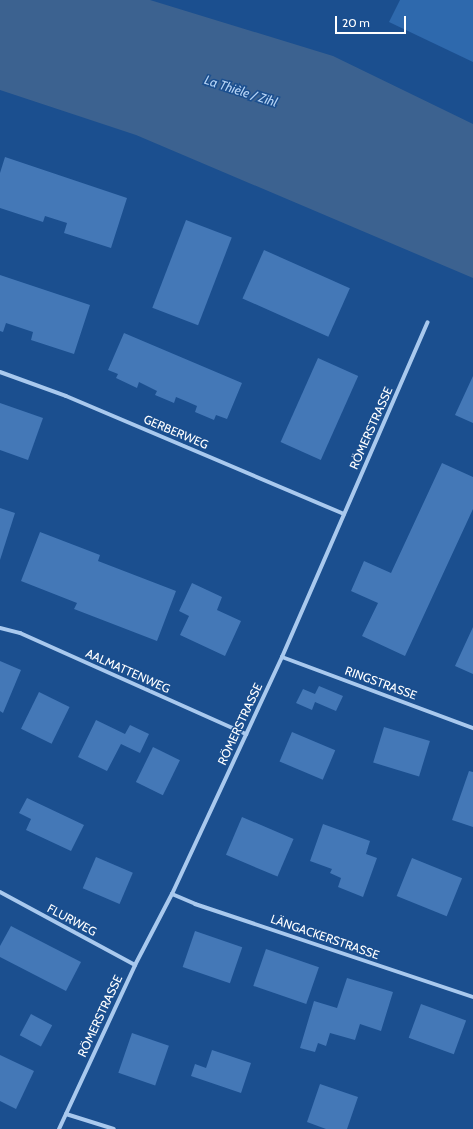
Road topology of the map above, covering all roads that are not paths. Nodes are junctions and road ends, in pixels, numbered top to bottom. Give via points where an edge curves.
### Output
1 (428, 322) dead end
2 (0, 372) edge
3 (344, 514) junction
4 (0, 628) edge
5 (282, 657) junction
6 (473, 728) edge
7 (246, 734) junction
8 (0, 892) edge
9 (172, 894) junction
10 (135, 965) junction
11 (473, 998) edge
12 (66, 1114) junction
13 (59, 1129) edge
14 (114, 1129) edge

1 - 3 street, RÖMERSTRASSE
2 - 3 street, GERBERWEG via 66,396
3 - 5 street, RÖMERSTRASSE
4 - 7 street, AALMATTENWEG via 20,634
5 - 6 street, RINGSTRASSE
5 - 7 street, RÖMERSTRASSE
7 - 9 street, RÖMERSTRASSE
8 - 10 street, FLURWEG
9 - 10 street, RÖMERSTRASSE
9 - 11 street, LÄNGACKERSTRASSE
10 - 12 street, RÖMERSTRASSE
12 - 13 street, RÖMERSTRASSE
12 - 14 street

